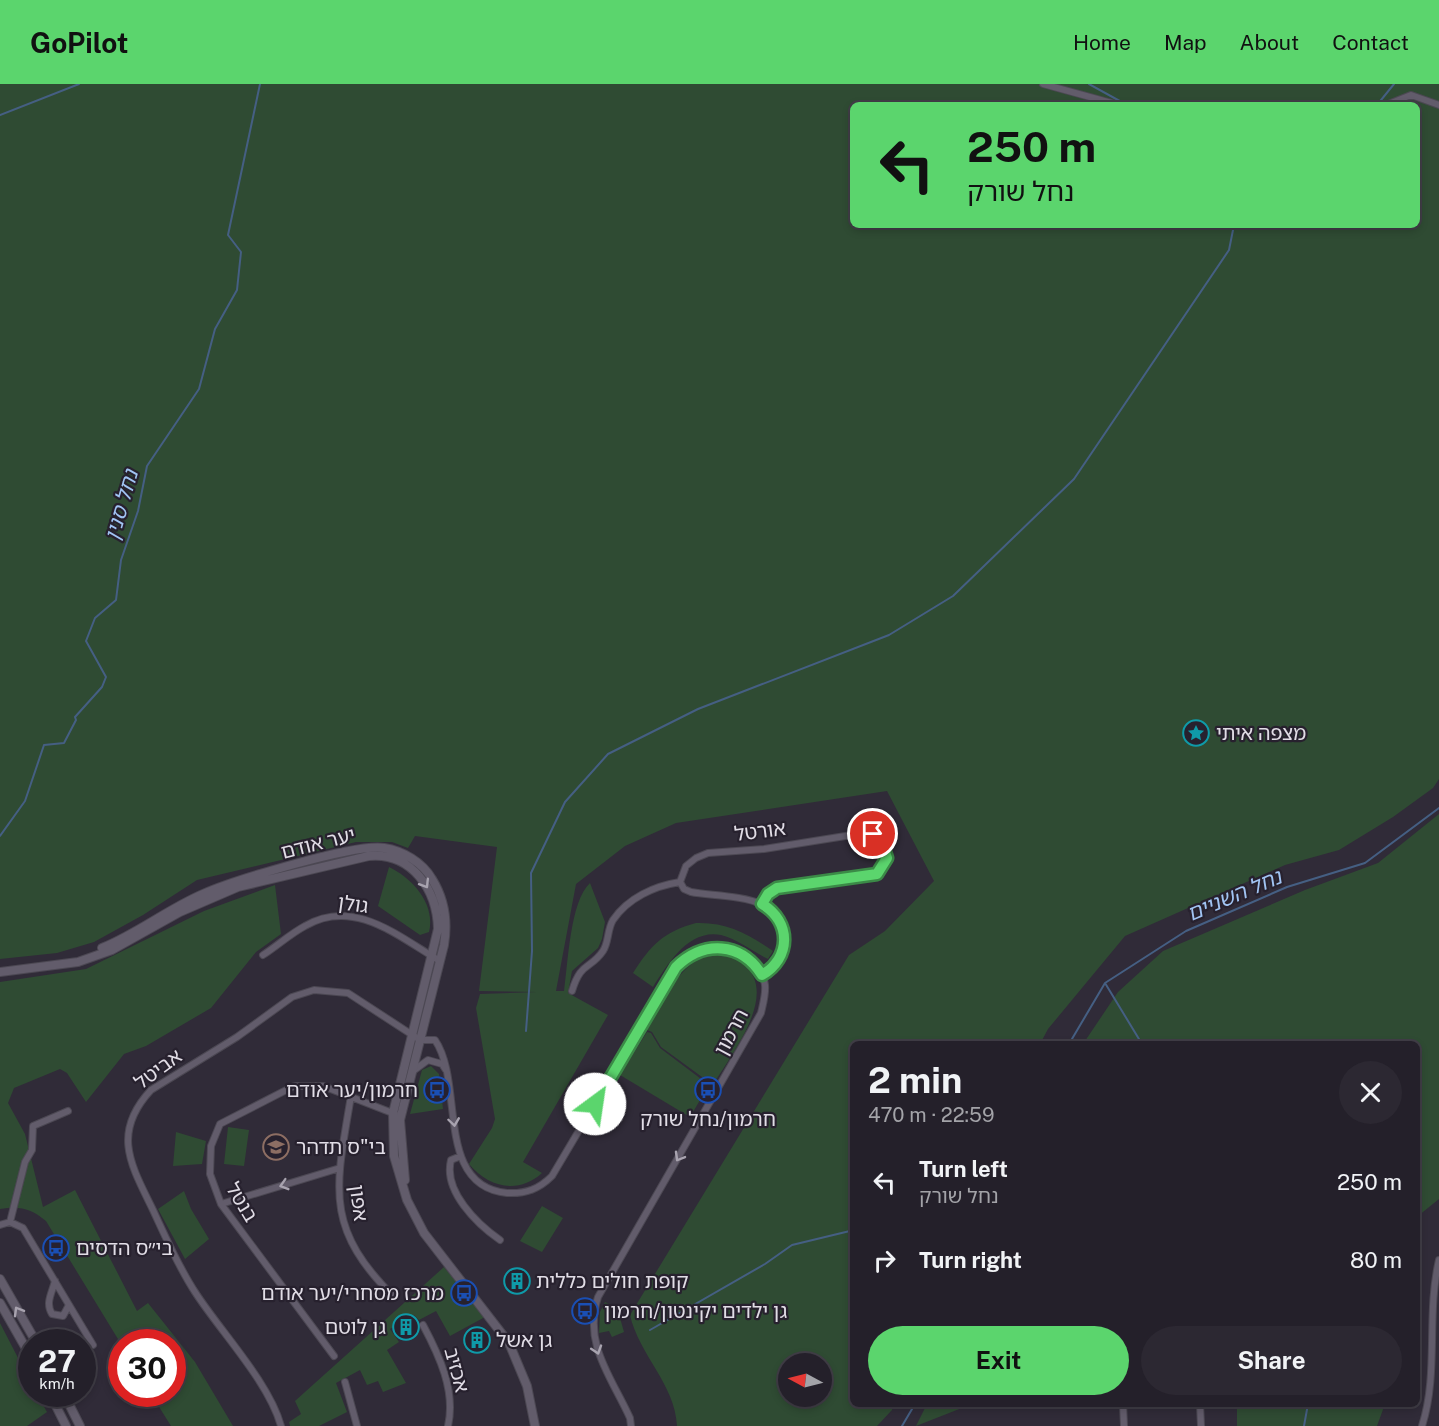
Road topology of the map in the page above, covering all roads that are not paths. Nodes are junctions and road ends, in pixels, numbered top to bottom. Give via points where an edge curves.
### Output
1 (1044, 84) edge
2 (1108, 102) edge
3 (1394, 102) edge
4 (1439, 105) edge
5 (680, 882) junction
6 (762, 904) junction
7 (263, 956) dead end
8 (436, 959) junction
9 (0, 970) edge
10 (762, 975) junction
11 (572, 991) dead end
12 (417, 1038) junction
13 (412, 1071) junction
14 (447, 1072) junction
15 (351, 1096) junction
16 (68, 1111) dead end
17 (397, 1114) junction
18 (461, 1156) junction
19 (340, 1168) junction
20 (221, 1204) junction
21 (10, 1222) junction
22 (0, 1225) edge
23 (500, 1240) dead end
24 (1439, 1260) edge
25 (0, 1279) edge
26 (55, 1281) junction
27 (394, 1297) dead end
28 (0, 1303) edge
29 (69, 1305) junction
30 (423, 1325) dead end
31 (29, 1329) edge
32 (83, 1329) edge
33 (18, 1334) edge
34 (334, 1356) dead end
35 (345, 1382) dead end
36 (56, 1407) edge
37 (70, 1407) edge
38 (1123, 1407) edge
39 (1200, 1407) edge
40 (66, 1426) edge
41 (80, 1426) edge
42 (281, 1426) edge
43 (357, 1426) edge
44 (448, 1426) edge
45 (535, 1426) edge
46 (631, 1426) edge
47 (1124, 1426) edge
48 (1201, 1426) edge
49 (1422, 1426) edge

1 - 2 street
3 - 4 street via 1411,95
5 - 6 street via 691,892 738,896
5 - 6 street, אורטל via 686,866 708,853 764,849 858,834 873,834 886,849 884,867 877,874 777,888
5 - 11 street via 635,897 613,920 604,950 579,972
6 - 10 street via 778,918 786,940 779,961
7 - 8 street, גולן via 304,926 340,915 370,920
8 - 9 street, יער אודם via 447,922 435,884 411,857 376,847 219,888 108,946 76,958
8 - 12 street, יער אודם
10 - 18 street via 746,957 731,949 709,947 686,957 676,967 552,1176 542,1186 515,1194 486,1187 474,1179
10 -> 46 street, חרמון via 764,999 756,1025 602,1289 593,1313 599,1357
12 - 13 street, יער אודם
12 - 14 street via 435,1040
12 - 17 street, יער אודם
12 - 42 street, אביטל via 348,993 303,993 151,1090 132,1113 128,1141 134,1172 188,1281 267,1394
13 - 14 street via 428,1060 442,1064
13 - 17 street, יער אודם
14 -> 18 street
15 - 17 street, בנטל
15 - 19 street, אפון
15 - 20 street, בנטל via 312,1084 294,1086 220,1125 209,1160
16 - 21 street via 33,1126 34,1142
17 - 45 street, יער אודם via 407,1200 424,1233 506,1337 527,1386
18 - 23 street via 451,1160 450,1166 458,1194 470,1214
19 -> 20 street
19 - 27 street, אפון via 339,1202 349,1241 374,1277
20 - 34 street, בנטל
21 - 22 street
21 - 26 street via 23,1228
24 - 49 street via 1432,1391
31 -> 25 main road
26 - 29 street
26 - 29 street via 49,1298 52,1314 63,1316
28 - 33 main road
29 - 32 street
30 - 44 street, אכזיב via 447,1384
35 - 43 street
36 - 40 main road
37 - 41 main road
38 - 47 street
39 - 48 street

